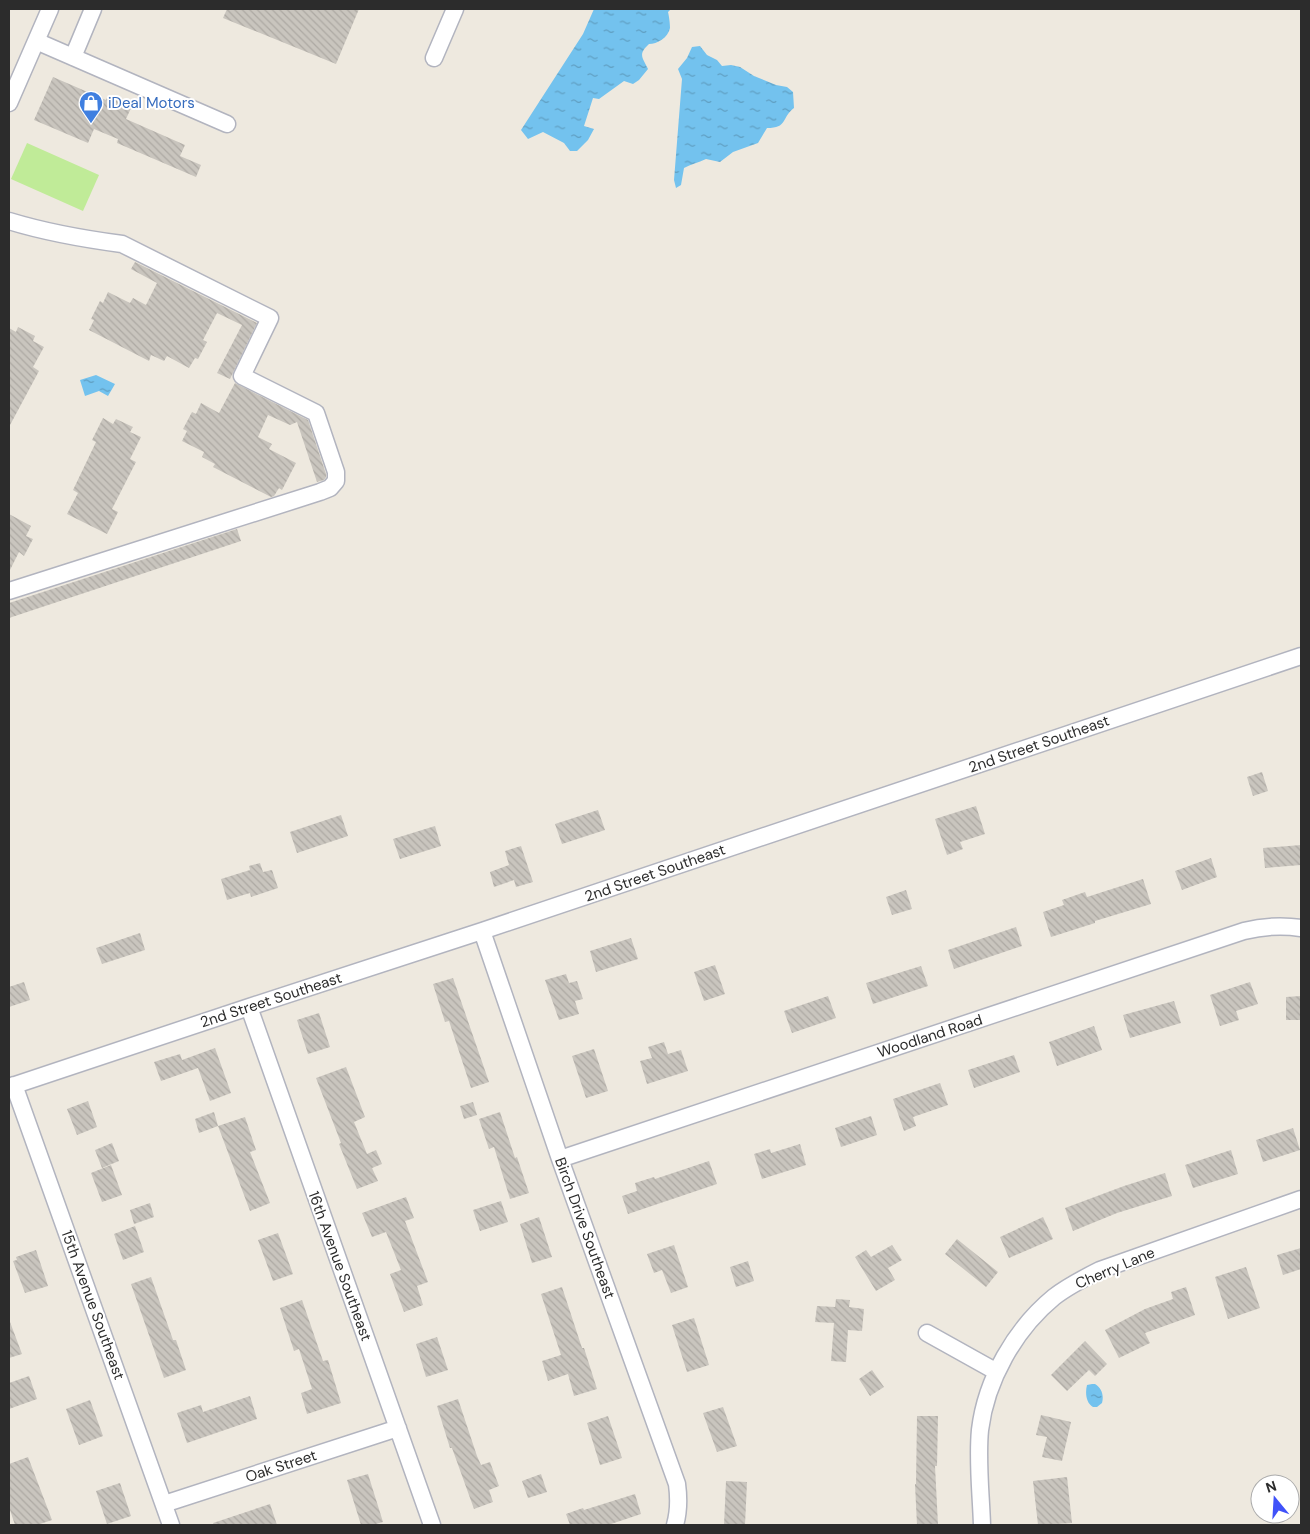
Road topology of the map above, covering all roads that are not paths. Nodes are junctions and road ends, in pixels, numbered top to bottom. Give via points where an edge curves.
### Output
1 (50, 9) edge
2 (93, 9) edge
3 (455, 9) edge
4 (36, 41) junction
5 (73, 57) junction
6 (434, 58) dead end
7 (9, 103) edge
8 (227, 124) dead end
9 (9, 221) edge
10 (9, 591) edge
11 (1301, 656) edge
12 (1301, 928) edge
13 (482, 931) junction
14 (248, 1006) junction
15 (12, 1086) edge
16 (560, 1159) junction
17 (1301, 1199) edge
18 (927, 1333) dead end
19 (997, 1372) junction
20 (398, 1428) junction
21 (164, 1504) junction
22 (171, 1525) edge
23 (432, 1525) edge
24 (675, 1525) edge
25 (982, 1525) edge

1 - 4 street
2 - 5 street
3 - 6 street
4 - 5 street
4 - 7 street
5 - 8 street
9 - 10 street via 122,244 270,318 242,376 316,413 336,472 336,481 320,492
11 - 13 street, 2nd Street Southeast
12 - 16 street, Woodland Road via 1280,925 1244,931
13 - 14 street, 2nd Street Southeast
13 - 16 street, Birch Drive Southeast
14 - 15 street, 2nd Street Southeast
14 - 20 street, 16th Avenue Southeast
15 - 21 street, 15th Avenue Southeast
16 - 24 street, Birch Drive Southeast via 677,1484 679,1499
17 - 19 street, Cherry Lane via 1100,1270 1075,1283 1049,1302 1022,1330
18 - 19 street
19 - 25 street, Cherry Lane via 980,1431
20 - 21 street, Oak Street
20 - 23 street, 16th Avenue Southeast
21 - 22 street, 15th Avenue Southeast

